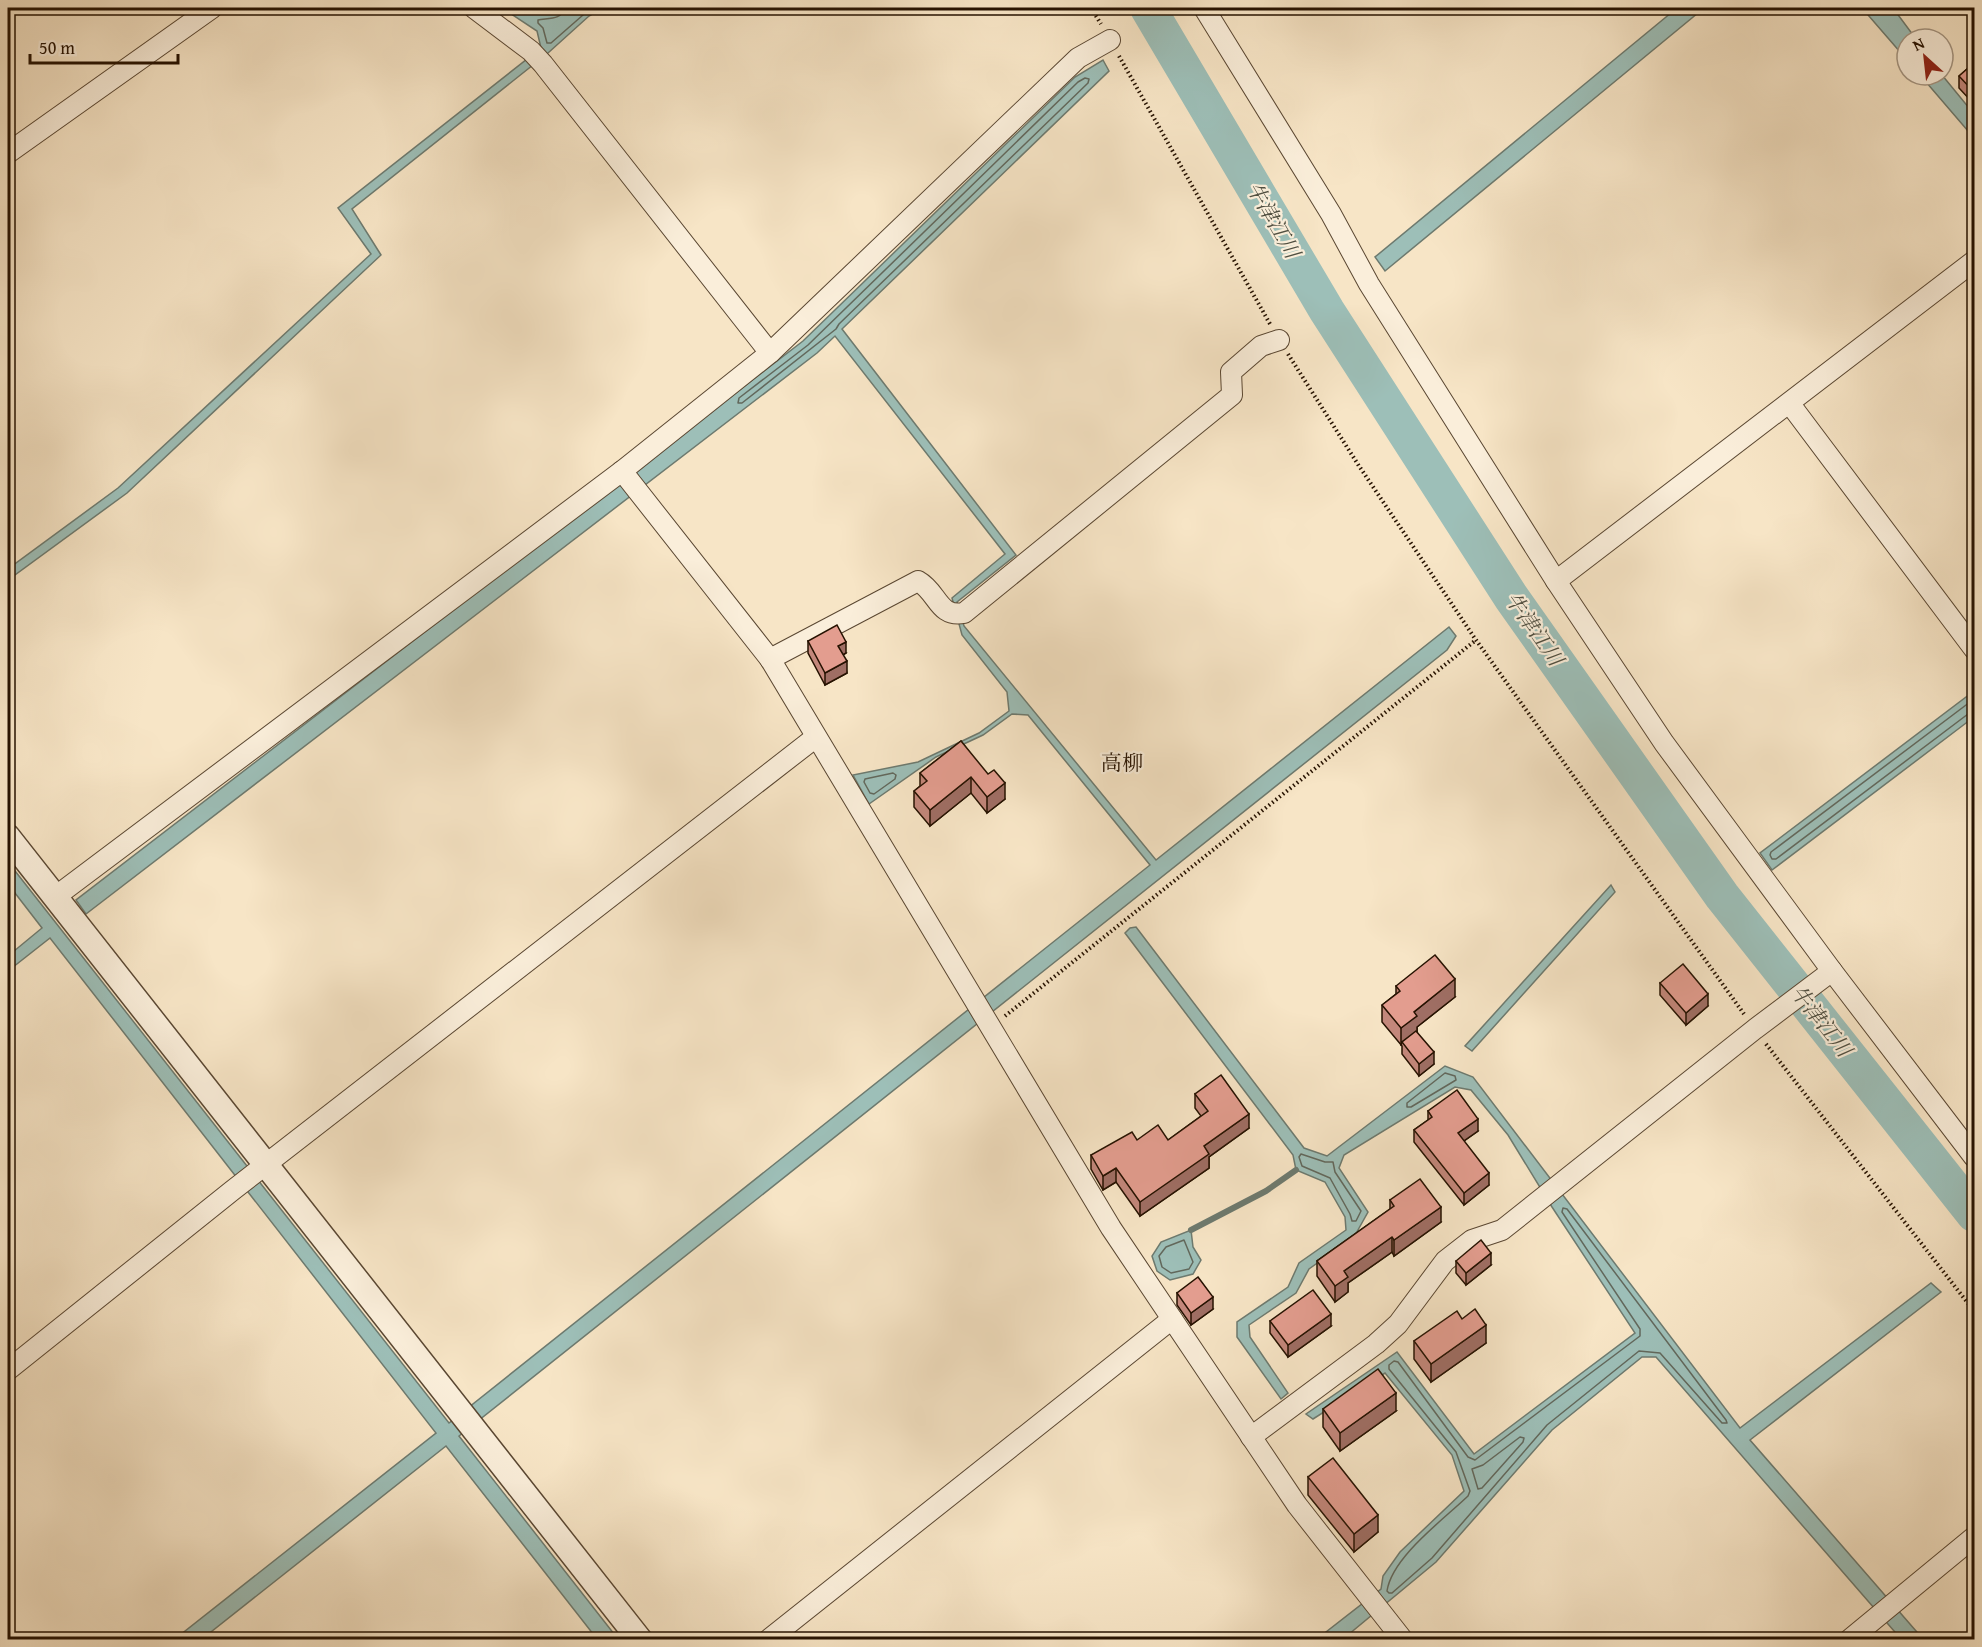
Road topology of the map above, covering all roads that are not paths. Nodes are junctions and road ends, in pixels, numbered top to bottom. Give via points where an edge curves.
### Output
1 (212, 8) edge
2 (474, 8) edge
3 (1204, 8) edge
4 (1110, 40) road end
5 (8, 153) edge
6 (1974, 261) edge
7 (1279, 340) road end
8 (770, 353) junction
9 (1790, 404) junction
10 (622, 471) junction
11 (1556, 581) junction
12 (1974, 649) edge
13 (770, 659) junction
14 (816, 737) junction
15 (8, 837) edge
16 (55, 897) junction
17 (1832, 971) junction
18 (1972, 1150) edge
19 (265, 1165) junction
20 (1172, 1319) junction
21 (8, 1370) edge
22 (1251, 1437) junction
23 (1974, 1537) edge
24 (640, 1640) edge
25 (768, 1640) edge
26 (1403, 1640) edge
27 (1850, 1640) edge

1 - 5 street
2 - 8 street via 537,57
3 - 11 street via 1331,214 1369,284
4 - 8 street via 1078,58
6 - 9 street
7 - 13 street via 1261,346 1231,372 1232,395 959,614 948,612 918,581
8 - 10 street
9 - 11 street
9 - 12 street
10 - 13 street
10 - 16 street
11 - 17 street via 1664,743
13 - 14 street
14 - 19 street
14 - 20 street via 1111,1228
15 - 16 street
16 - 19 street
17 - 18 street
17 - 22 street via 1502,1230 1472,1240 1445,1261 1398,1324 1376,1344
19 - 21 street
19 - 24 street
20 - 22 street
20 - 25 street
22 - 26 street via 1297,1505
23 - 27 street

